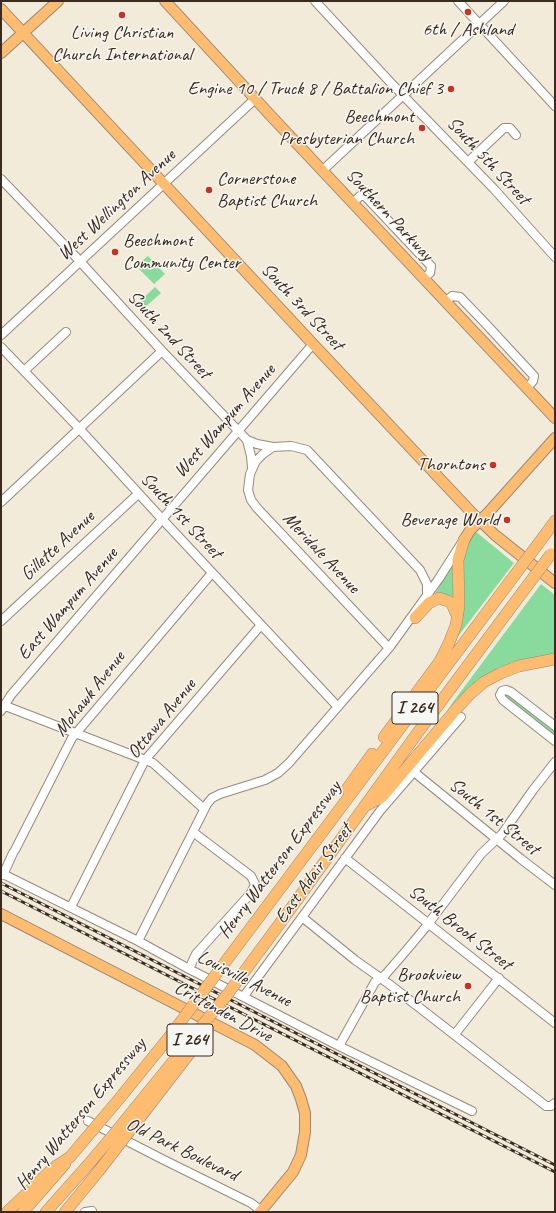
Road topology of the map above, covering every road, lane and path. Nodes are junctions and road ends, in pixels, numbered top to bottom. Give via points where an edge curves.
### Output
1 (58, 1) edge
2 (165, 1) edge
3 (315, 1) edge
4 (458, 1) edge
5 (504, 1) edge
6 (1, 9) edge
7 (480, 24) junction
8 (23, 33) junction
9 (1, 54) edge
10 (403, 95) junction
11 (255, 99) junction
12 (555, 106) edge
13 (516, 134) dead end
14 (468, 162) junction
15 (323, 170) junction
16 (1, 178) edge
17 (164, 183) junction
18 (353, 203) junction
19 (555, 257) edge
20 (80, 262) junction
21 (424, 278) junction
22 (66, 332) dead end
23 (1, 335) edge
24 (313, 344) junction
25 (1, 347) edge
26 (162, 351) junction
27 (24, 371) junction
28 (555, 418) edge
29 (79, 429) junction
30 (238, 431) junction
31 (555, 438) edge
32 (247, 440) junction
33 (273, 447) junction
34 (252, 471) junction
35 (138, 494) junction
36 (1, 502) edge
37 (162, 519) junction
38 (479, 520) junction
39 (555, 521) edge
40 (464, 540) junction
41 (553, 552) edge
42 (420, 570) junction
43 (212, 573) junction
44 (555, 583) edge
45 (435, 584) junction
46 (427, 595) junction
47 (457, 616) junction
48 (415, 618) junction
49 (1, 621) edge
50 (261, 625) junction
51 (389, 648) junction
52 (555, 659) edge
53 (338, 707) junction
54 (2, 708) edge
55 (461, 717) dead end
56 (555, 726) edge
57 (76, 733) junction
58 (555, 741) edge
59 (145, 760) junction
60 (555, 762) edge
61 (414, 772) junction
62 (364, 806) junction
63 (204, 808) junction
64 (193, 832) junction
65 (497, 839) junction
66 (316, 841) junction
67 (345, 858) junction
68 (2, 874) edge
69 (555, 885) edge
70 (71, 908) junction
71 (1, 914) edge
72 (302, 917) junction
73 (429, 923) junction
74 (138, 941) junction
75 (189, 969) junction
76 (381, 978) junction
77 (499, 978) junction
78 (227, 995) junction
79 (244, 996) junction
80 (555, 1023) edge
81 (455, 1034) junction
82 (339, 1046) junction
83 (553, 1105) edge
84 (472, 1112) dead end
85 (88, 1121) dead end
86 (70, 1157) junction
87 (261, 1211) edge
88 (6, 1212) edge
89 (23, 1212) edge
90 (46, 1212) edge
91 (65, 1212) edge

1 - 8 main road
2 - 11 main road, Southern Parkway
3 - 10 street, South 5th Street
4 - 7 street
5 - 7 street
6 - 8 main road, South 3rd Street
7 - 10 street
7 - 12 street
8 - 9 main road
8 - 17 main road, South 3rd Street
10 - 14 street, South 5th Street
10 - 15 street
11 - 15 main road, Southern Parkway
11 - 17 street, West Wellington Avenue
13 - 14 street via 510,128 504,128
14 - 19 street, South 5th Street
15 - 18 main road, Southern Parkway
16 - 20 street, South 2nd Street
17 - 20 street, West Wellington Avenue
17 - 24 main road, South 3rd Street
18 - 21 main road, Southern Parkway
18 - 21 street via 360,196 365,196 431,266 430,273
20 - 23 street, West Wellington Avenue
20 - 26 street, South 2nd Street
21 - 28 main road, Southern Parkway
22 - 27 street
24 - 30 street, West Wampum Avenue
24 - 38 main road, South 3rd Street
25 - 27 street, South 1st Street
26 - 29 street
26 - 30 street, South 2nd Street
27 - 29 street, South 1st Street
29 - 35 street, South 1st Street
29 - 36 street
30 - 32 street, South 2nd Street
30 - 37 street, West Wampum Avenue
31 - 38 main road
32 - 33 street, South 2nd Street
32 - 34 street, Meridale Avenue
33 - 34 street, Meridale Avenue via 260,456
33 - 42 street, South 2nd Street via 291,446 307,450
34 - 51 street, Meridale Avenue via 248,490 257,508
35 - 37 street, South 1st Street
35 - 49 street, Gillette Avenue
37 - 43 street, South 1st Street
37 - 54 street, East Wampum Avenue via 11,694
38 - 40 main road
38 - 44 main road, South 3rd Street
39 - 66 highway, Henry Watterson Expressway / I 264, bridge
40 - 45 street
40 - 47 highway via 458,560
41 - 62 highway, Henry Watterson Expressway / I 264, bridge
42 - 45 street, South 2nd Street
42 - 46 street, South 2nd Street via 427,584
43 - 50 street, South 1st Street
43 - 57 street, Mohawk Avenue
45 - 46 street
45 - 48 street via 436,589
46 - 51 street
47 - 48 highway via 452,604 439,598 429,603
47 - 66 highway via 449,643 440,661 341,796
48 - 51 street via 396,643
50 - 53 street, South 1st Street
50 - 59 street, Ottawa Avenue
51 - 53 street
52 - 62 highway via 519,666 484,682 458,707 382,797
53 - 63 street via 278,773 255,784 216,796
54 - 57 street via 8,707
55 - 61 street, East Adair Street
56 - 58 street via 511,692 502,691 500,695 503,700
57 - 59 street
57 - 68 street, Mohawk Avenue
59 - 63 street via 153,763
59 - 70 street, Ottawa Avenue
60 - 65 street
61 - 65 street, South 1st Street
61 - 67 street, East Adair Street via 380,811
62 - 78 highway, Henry Watterson Expressway / I 264, bridge
63 - 64 street
64 - 74 street
64 - 75 street via 251,876 255,884 251,893 196,954
65 - 69 street, South 1st Street
65 - 73 street via 481,854
66 - 86 highway, Henry Watterson Expressway / I 264, bridge via 151,1059
67 - 72 street, East Adair Street
67 - 73 street, South Brook Street
68 - 70 street, Louisville Avenue
70 - 74 street, Louisville Avenue
71 - 87 main road, Crittenden Drive via 255,1045 282,1066 302,1099 306,1132 301,1155 293,1172
72 - 76 street
72 - 79 street, East Adair Street
73 - 76 street
73 - 77 street, South Brook Street
74 - 75 street, Louisville Avenue
75 - 79 street, Louisville Avenue
76 - 81 street
76 - 82 street via 375,982
77 - 80 street, South Brook Street
77 - 81 street
78 - 90 highway, Henry Watterson Expressway / I 264, bridge via 114,1134
78 - 91 highway, bridge via 225,1007
79 - 82 street, Louisville Avenue
81 - 83 street via 546,1106
82 - 84 street, Louisville Avenue
85 - 87 street, Old Park Boulevard via 251,1203
86 - 88 highway via 52,1169
86 - 89 highway, Henry Watterson Expressway / I 264

